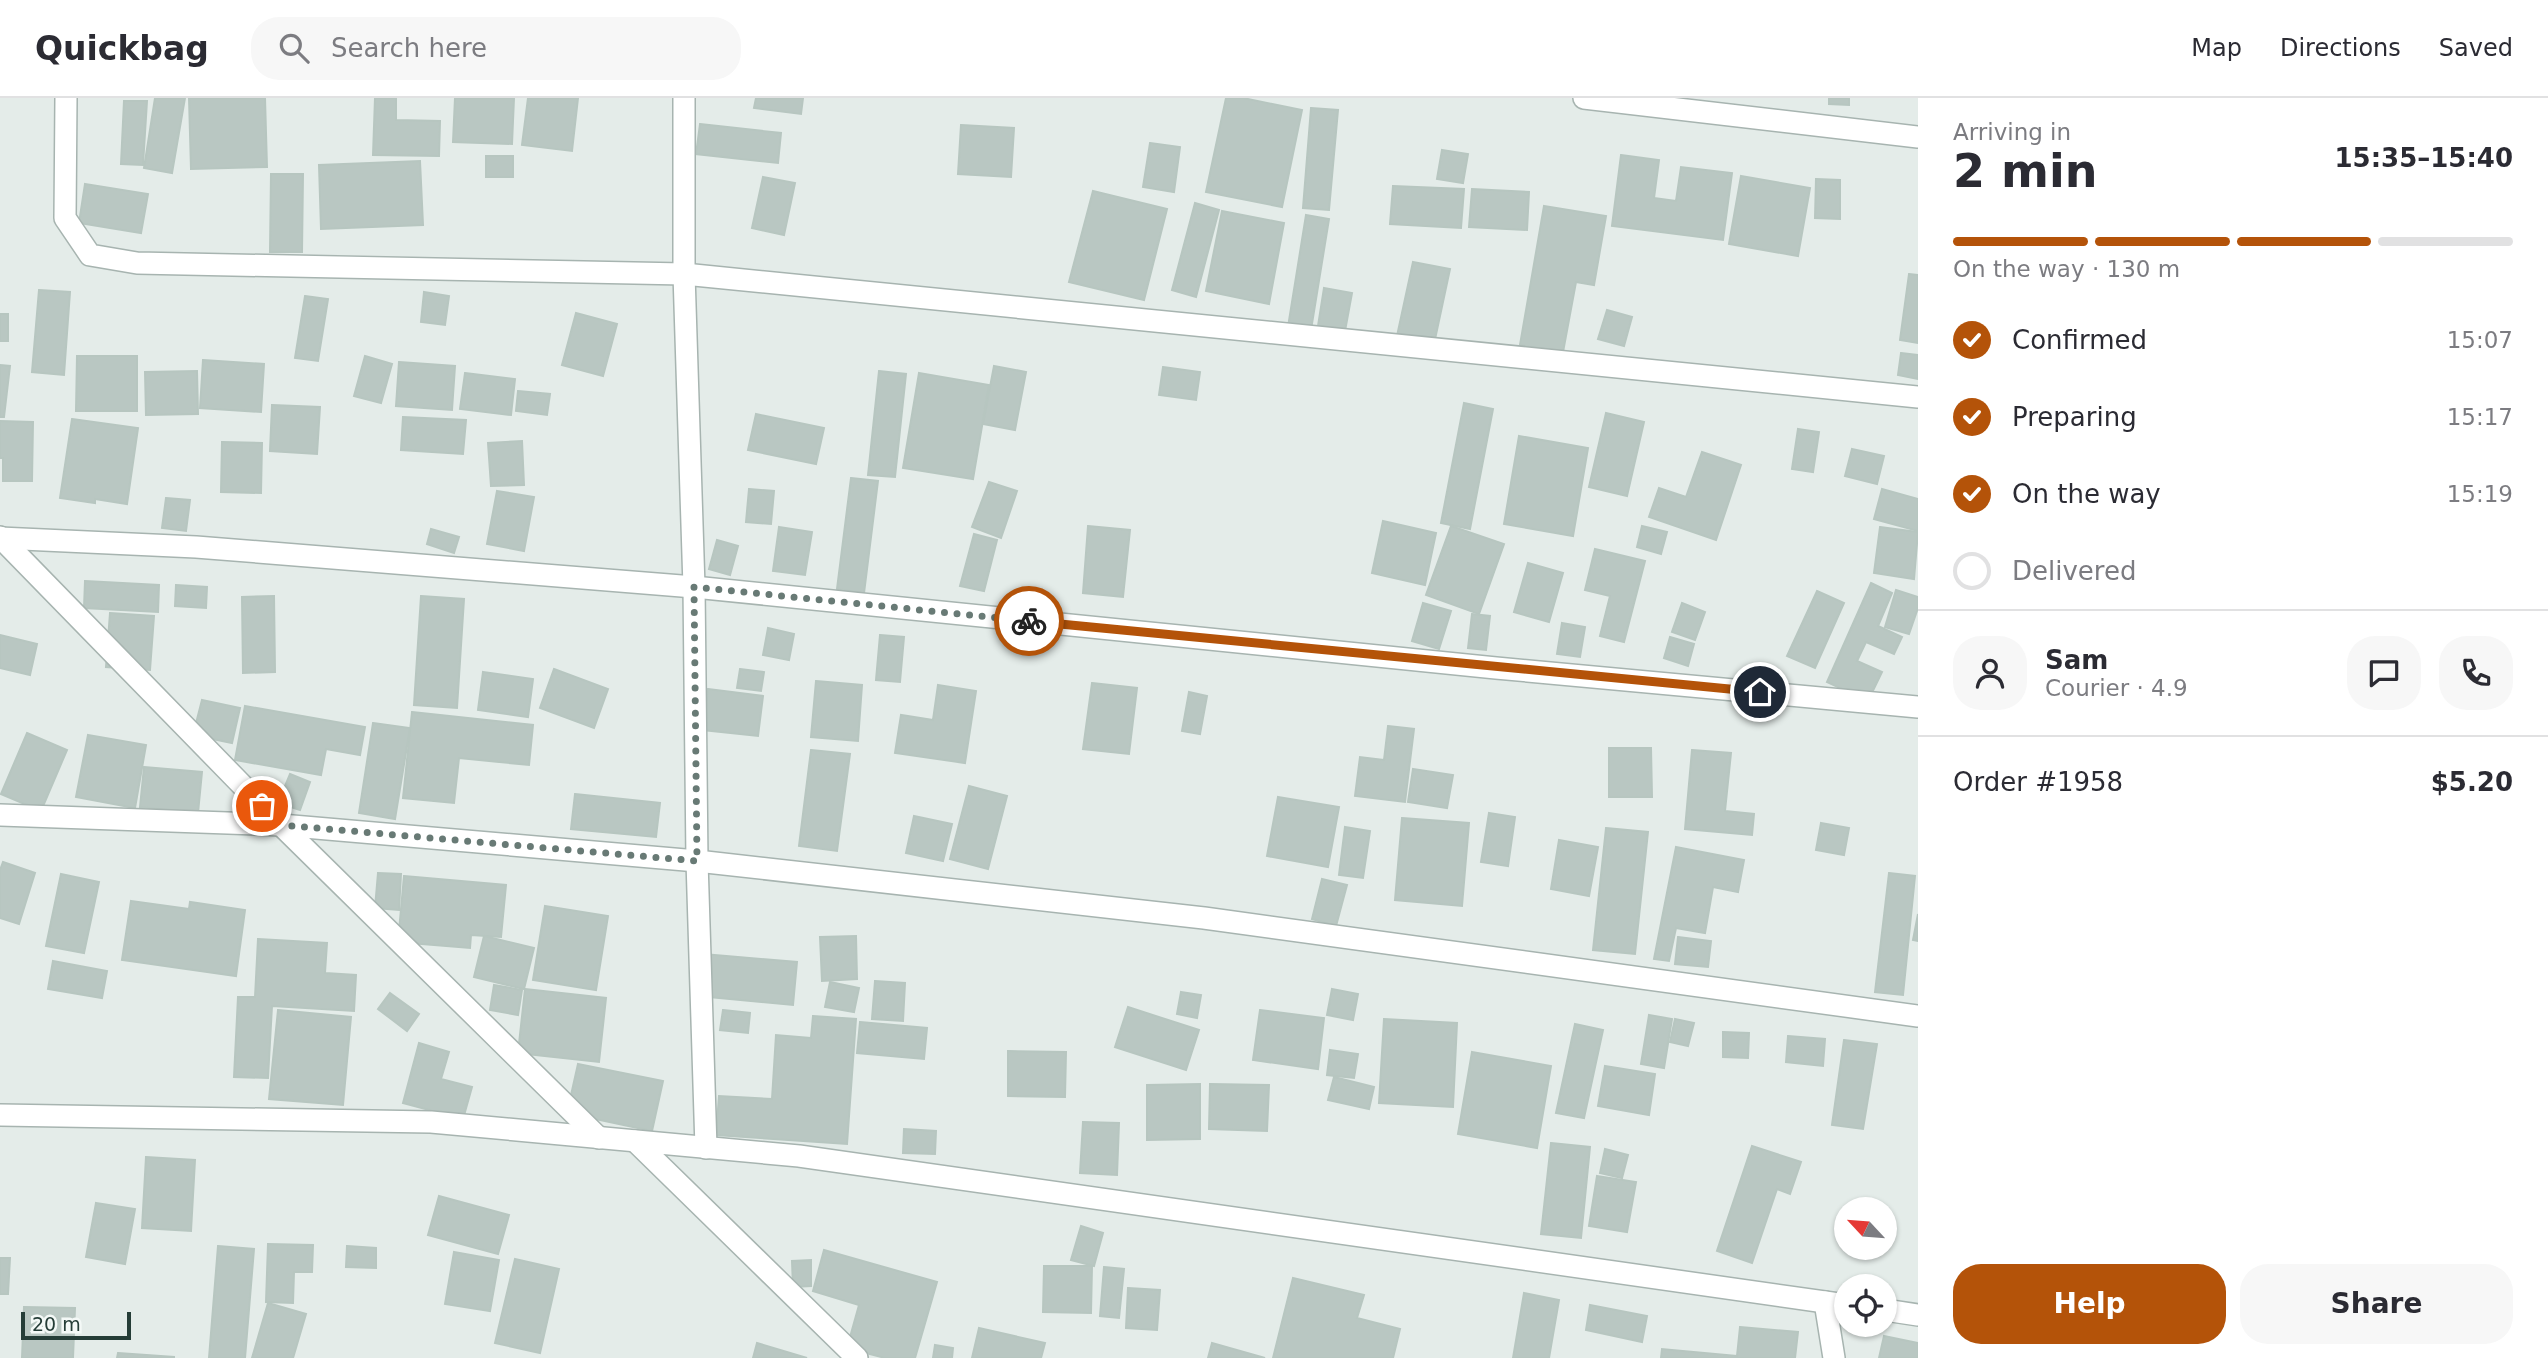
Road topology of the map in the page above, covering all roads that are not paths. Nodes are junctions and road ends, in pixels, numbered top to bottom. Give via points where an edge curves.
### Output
1 (66, 98) edge
2 (684, 98) edge
3 (1584, 98) edge
4 (1918, 137) edge
5 (684, 274) junction
6 (1918, 397) edge
7 (1, 538) edge
8 (694, 587) junction
9 (1918, 707) edge
10 (0, 815) edge
11 (281, 825) junction
12 (697, 861) junction
13 (1918, 1016) edge
14 (0, 1115) edge
15 (599, 1138) junction
16 (635, 1141) junction
17 (706, 1148) junction
18 (1834, 1303) edge
19 (1897, 1312) edge
20 (1918, 1315) edge
21 (1835, 1337) edge
22 (857, 1358) edge
23 (1834, 1358) edge

1 - 5 street via 65,218 90,255 137,263
2 - 5 street
3 - 4 street
5 - 6 street
5 - 8 street
7 - 8 street via 197,547
7 - 11 street
8 - 9 street
8 - 12 street
10 - 11 street
11 - 12 street
11 - 15 street
12 - 13 street via 1204,918
12 - 17 street
14 - 15 street via 431,1122
15 - 16 street
16 - 17 street
16 - 22 street
17 - 18 street via 799,1157
19 - 20 street
21 - 23 street

